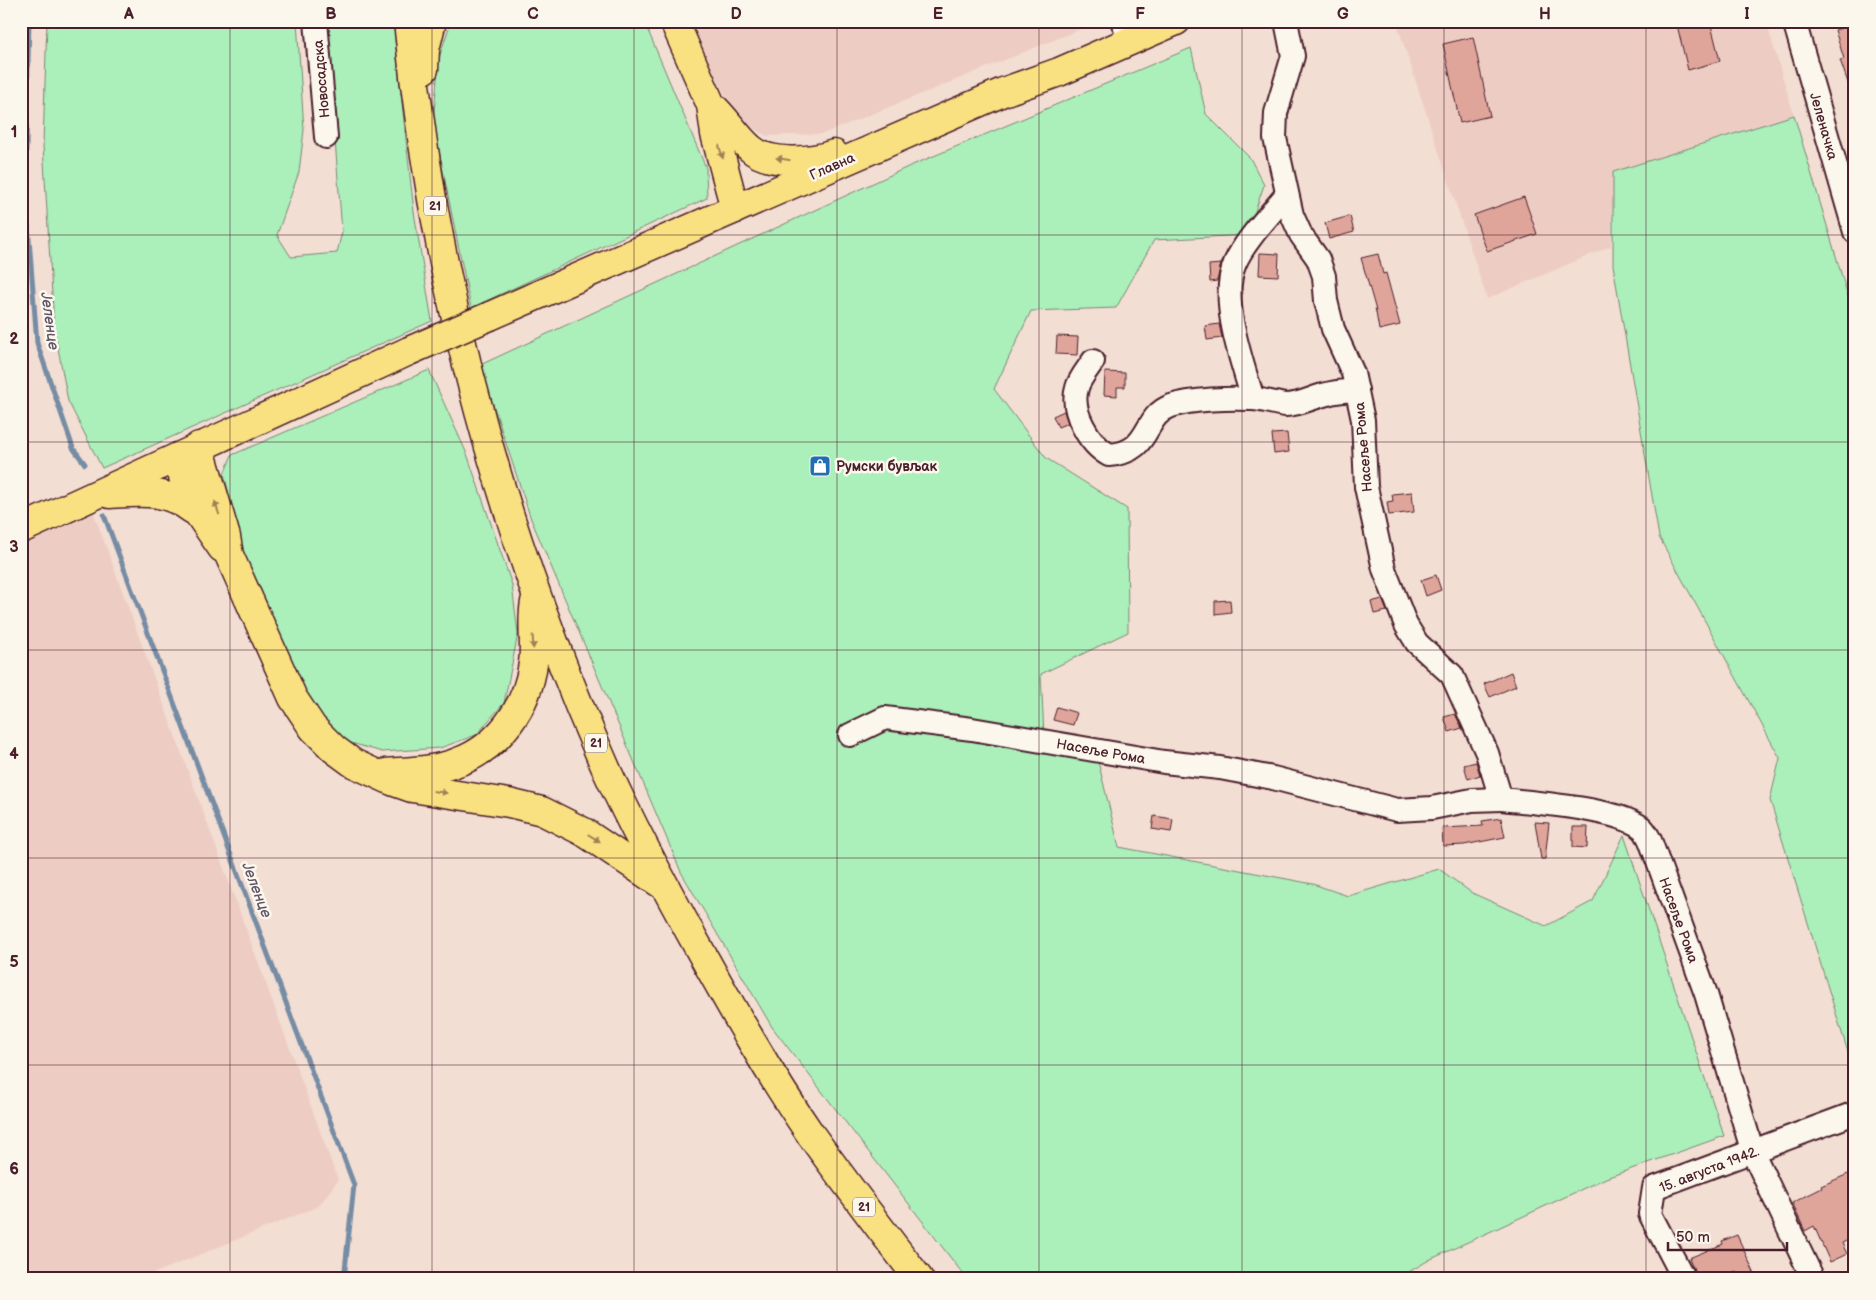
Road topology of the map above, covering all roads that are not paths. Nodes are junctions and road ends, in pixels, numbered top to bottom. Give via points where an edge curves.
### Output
1 (316, 21) edge
2 (408, 21) edge
3 (432, 21) edge
4 (674, 21) edge
5 (1176, 21) edge
6 (1286, 21) edge
7 (1794, 21) edge
8 (1126, 31) edge
9 (711, 104) junction
10 (419, 111) junction
11 (326, 137) dead end
12 (882, 145) junction
13 (752, 150) junction
14 (1286, 195) junction
15 (760, 198) junction
16 (735, 209) junction
17 (1855, 232) edge
18 (1093, 361) dead end
19 (1357, 390) junction
20 (1253, 399) junction
21 (189, 452) junction
22 (96, 495) junction
23 (194, 510) junction
24 (21, 529) edge
25 (229, 555) junction
26 (536, 594) junction
27 (850, 735) dead end
28 (377, 773) junction
29 (1501, 799) junction
30 (665, 887) junction
31 (1855, 1114) edge
32 (1753, 1153) junction
33 (919, 1279) edge
34 (1684, 1279) edge
35 (1813, 1279) edge

1 - 11 street, Новосадска
2 - 10 main road, 21
3 - 10 main road via 425,49
4 - 9 main road
5 - 8 main road, Главна
6 - 14 street, Насеље Рома via 1293,56 1276,113 1275,138
7 - 17 street, Јеленачка
8 - 12 main road, Главна via 1059,72 1003,92
9 - 13 main road
9 -> 16 main road
10 - 26 main road, 21 via 451,301 466,366
12 -> 13 main road via 801,161 774,158
12 - 15 main road, Главна
13 - 15 main road
14 - 19 street, Насеље Рома via 1301,235 1318,259 1333,329 1353,373
14 - 20 street via 1241,253 1231,276 1230,297 1238,347
15 - 16 main road, Главна
16 - 21 main road, Главна, bridge via 409,351
18 - 20 street via 1077,387 1076,401 1091,441 1109,455 1124,454 1133,449 1158,413 1171,406 1188,402
19 - 20 street via 1286,405
19 - 29 street, Насеље Рома via 1363,420 1366,487 1384,569 1406,625 1417,643 1452,675 1487,753
21 - 22 main road, Главна
21 - 23 main road via 185,491
25 -> 21 main road via 226,537
22 - 23 main road via 163,494
22 - 24 main road, Главна
23 - 25 main road
25 - 28 main road via 281,675 305,717 334,749
26 -> 28 main road via 534,661 530,680 514,716 499,735 480,751 458,762 416,772
26 - 30 main road, 21 via 609,775
27 - 29 street, Насеље Рома via 885,718 972,729 1273,778 1398,810
28 -> 30 main road via 412,788 509,802 542,811 584,832
29 - 32 street, Насеље Рома via 1591,811 1643,828 1706,994
30 - 33 main road, 21 via 736,1015 806,1126
31 - 32 street, 15. августа 1942.
32 - 34 street, 15. августа 1942. via 1654,1188 1650,1214
32 - 35 street

